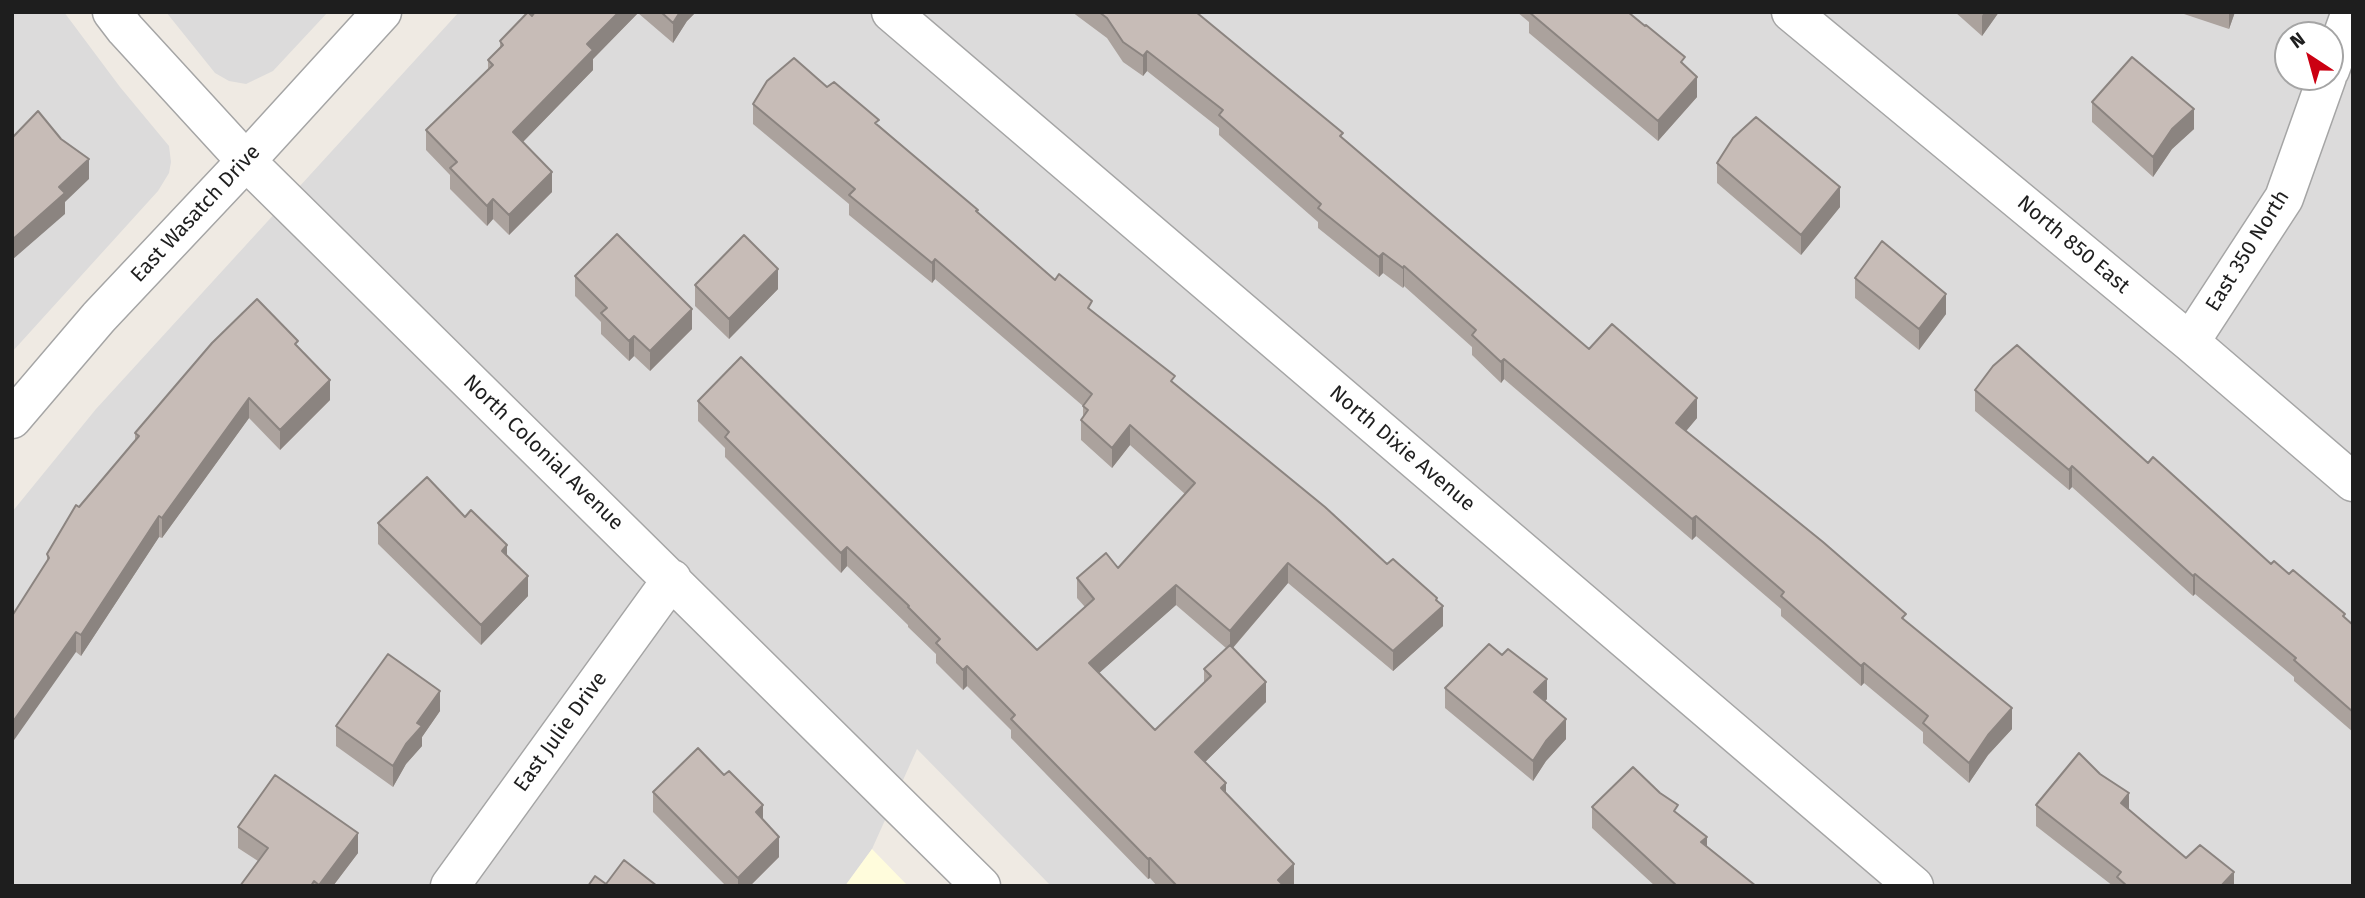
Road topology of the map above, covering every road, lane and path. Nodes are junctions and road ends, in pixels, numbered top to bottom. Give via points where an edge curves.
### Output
1 (112, 12) edge
2 (382, 12) edge
3 (891, 12) edge
4 (1791, 12) edge
5 (2351, 12) edge
6 (2344, 31) edge
7 (2322, 91) edge
8 (246, 162) junction
9 (2190, 342) junction
10 (12, 419) edge
11 (2353, 482) edge
12 (672, 579) junction
13 (450, 886) edge
14 (981, 886) edge
15 (1914, 886) edge

1 - 8 street, North Colonial Avenue
2 - 8 street, East Wasatch Drive
3 - 15 street, North Dixie Avenue
4 - 9 street, North 850 East
5 - 6 street
7 - 9 street, East 350 North via 2284,198
8 - 10 street, East Wasatch Drive via 99,317
8 - 12 street, North Colonial Avenue
9 - 11 street, North 850 East
12 - 13 street, East Julie Drive
12 - 14 street, North Colonial Avenue

